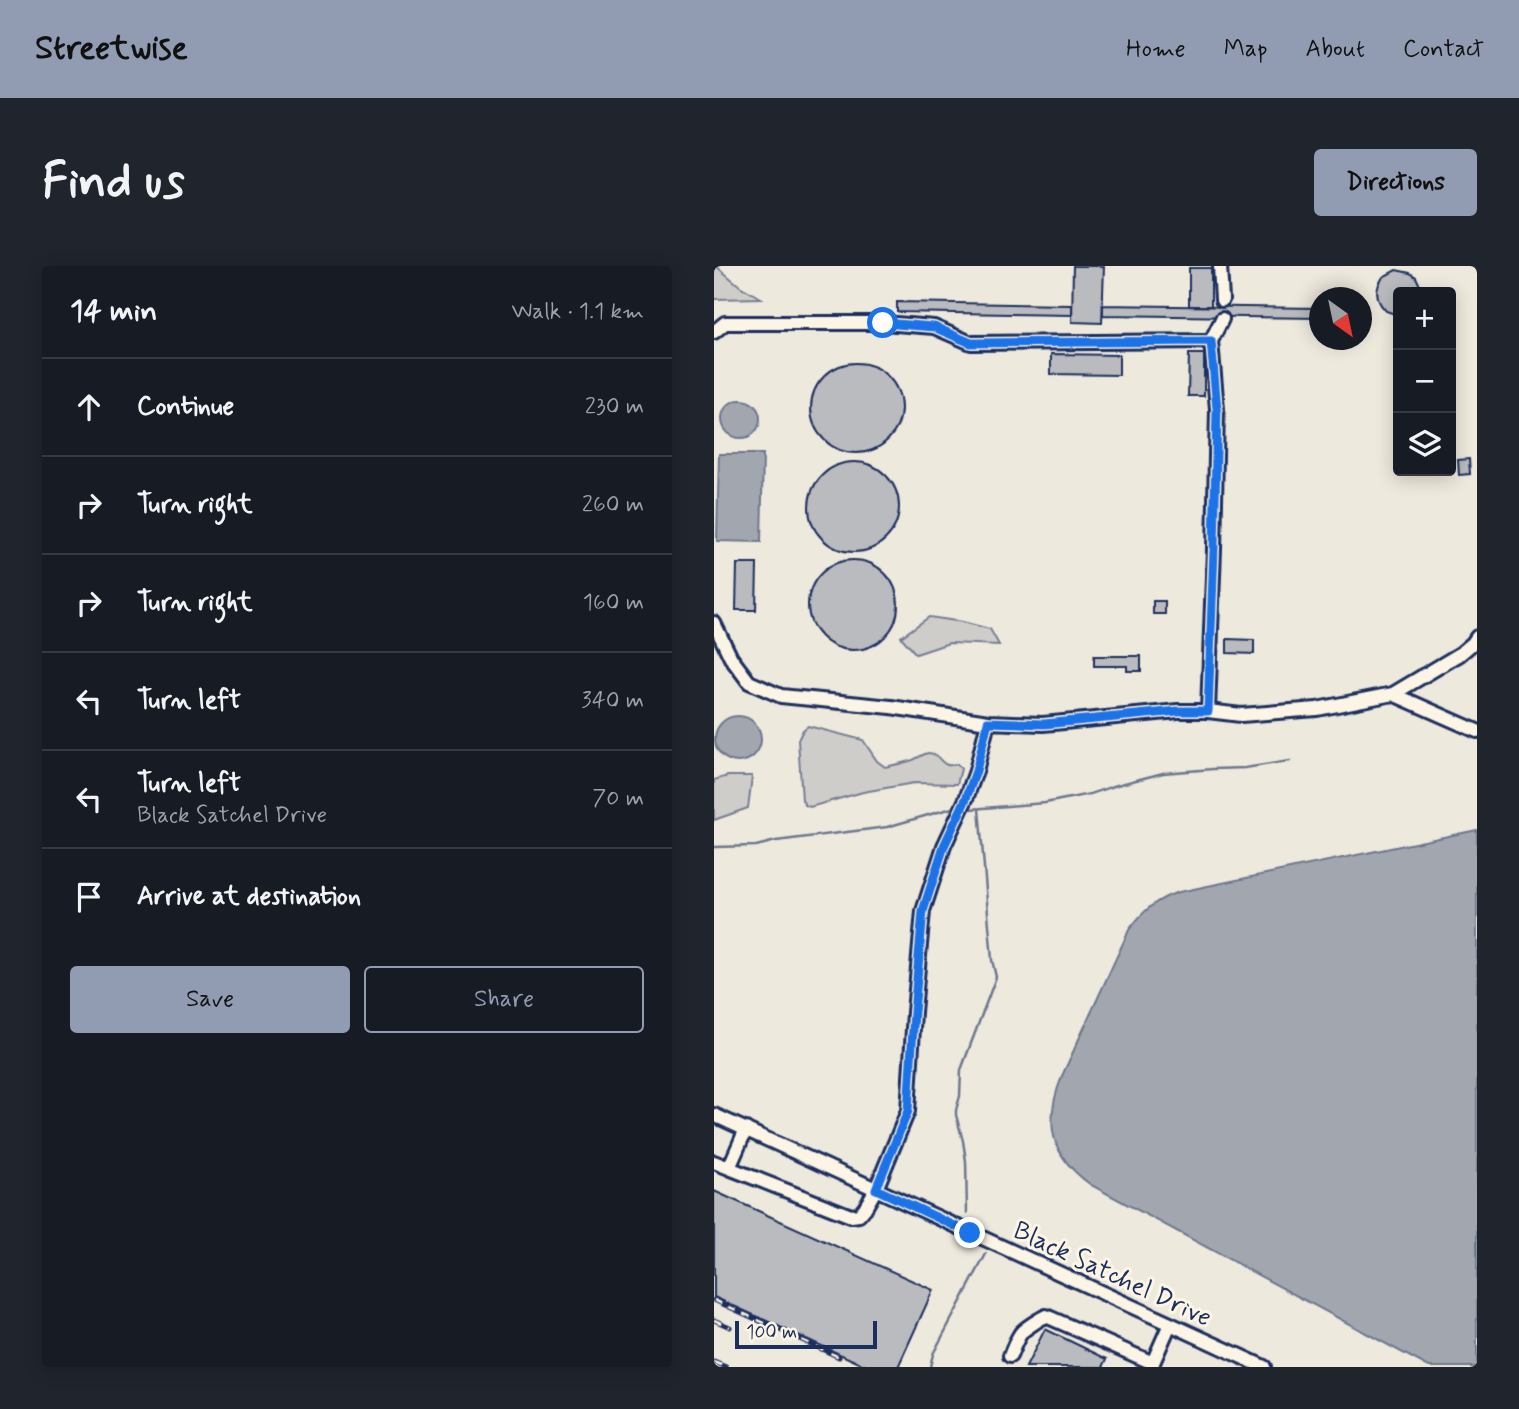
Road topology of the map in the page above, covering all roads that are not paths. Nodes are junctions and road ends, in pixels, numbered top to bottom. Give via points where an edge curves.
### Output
1 (1220, 266) edge
2 (1222, 300) dead end
3 (1222, 319) dead end
4 (714, 332) edge
5 (1211, 341) junction
6 (714, 623) edge
7 (1477, 637) edge
8 (1394, 694) junction
9 (1208, 711) junction
10 (988, 722) junction
11 (1477, 731) edge
12 (714, 1115) edge
13 (746, 1129) junction
14 (714, 1162) edge
15 (729, 1168) junction
16 (876, 1189) junction
17 (1170, 1324) junction
18 (1010, 1356) dead end
19 (1152, 1365) edge
20 (1264, 1367) edge

1 - 2 street
3 - 5 street
4 - 5 street via 726,323 883,323 934,327 971,343
5 - 9 street via 1217,409
6 - 10 street via 749,682 782,696
7 - 8 street via 1460,654
8 - 9 street via 1317,709 1241,715
8 - 11 street
9 - 10 street via 1044,724
10 - 16 street via 976,771 923,911 908,1111
12 - 13 street, Black Satchel Drive
13 - 15 street
13 - 16 street, Black Satchel Drive
14 - 15 street
15 - 16 street via 851,1216 859,1215
16 - 17 street, Black Satchel Drive
17 - 19 street
17 - 20 street, Black Satchel Drive
18 - 19 street via 1021,1331 1046,1316

